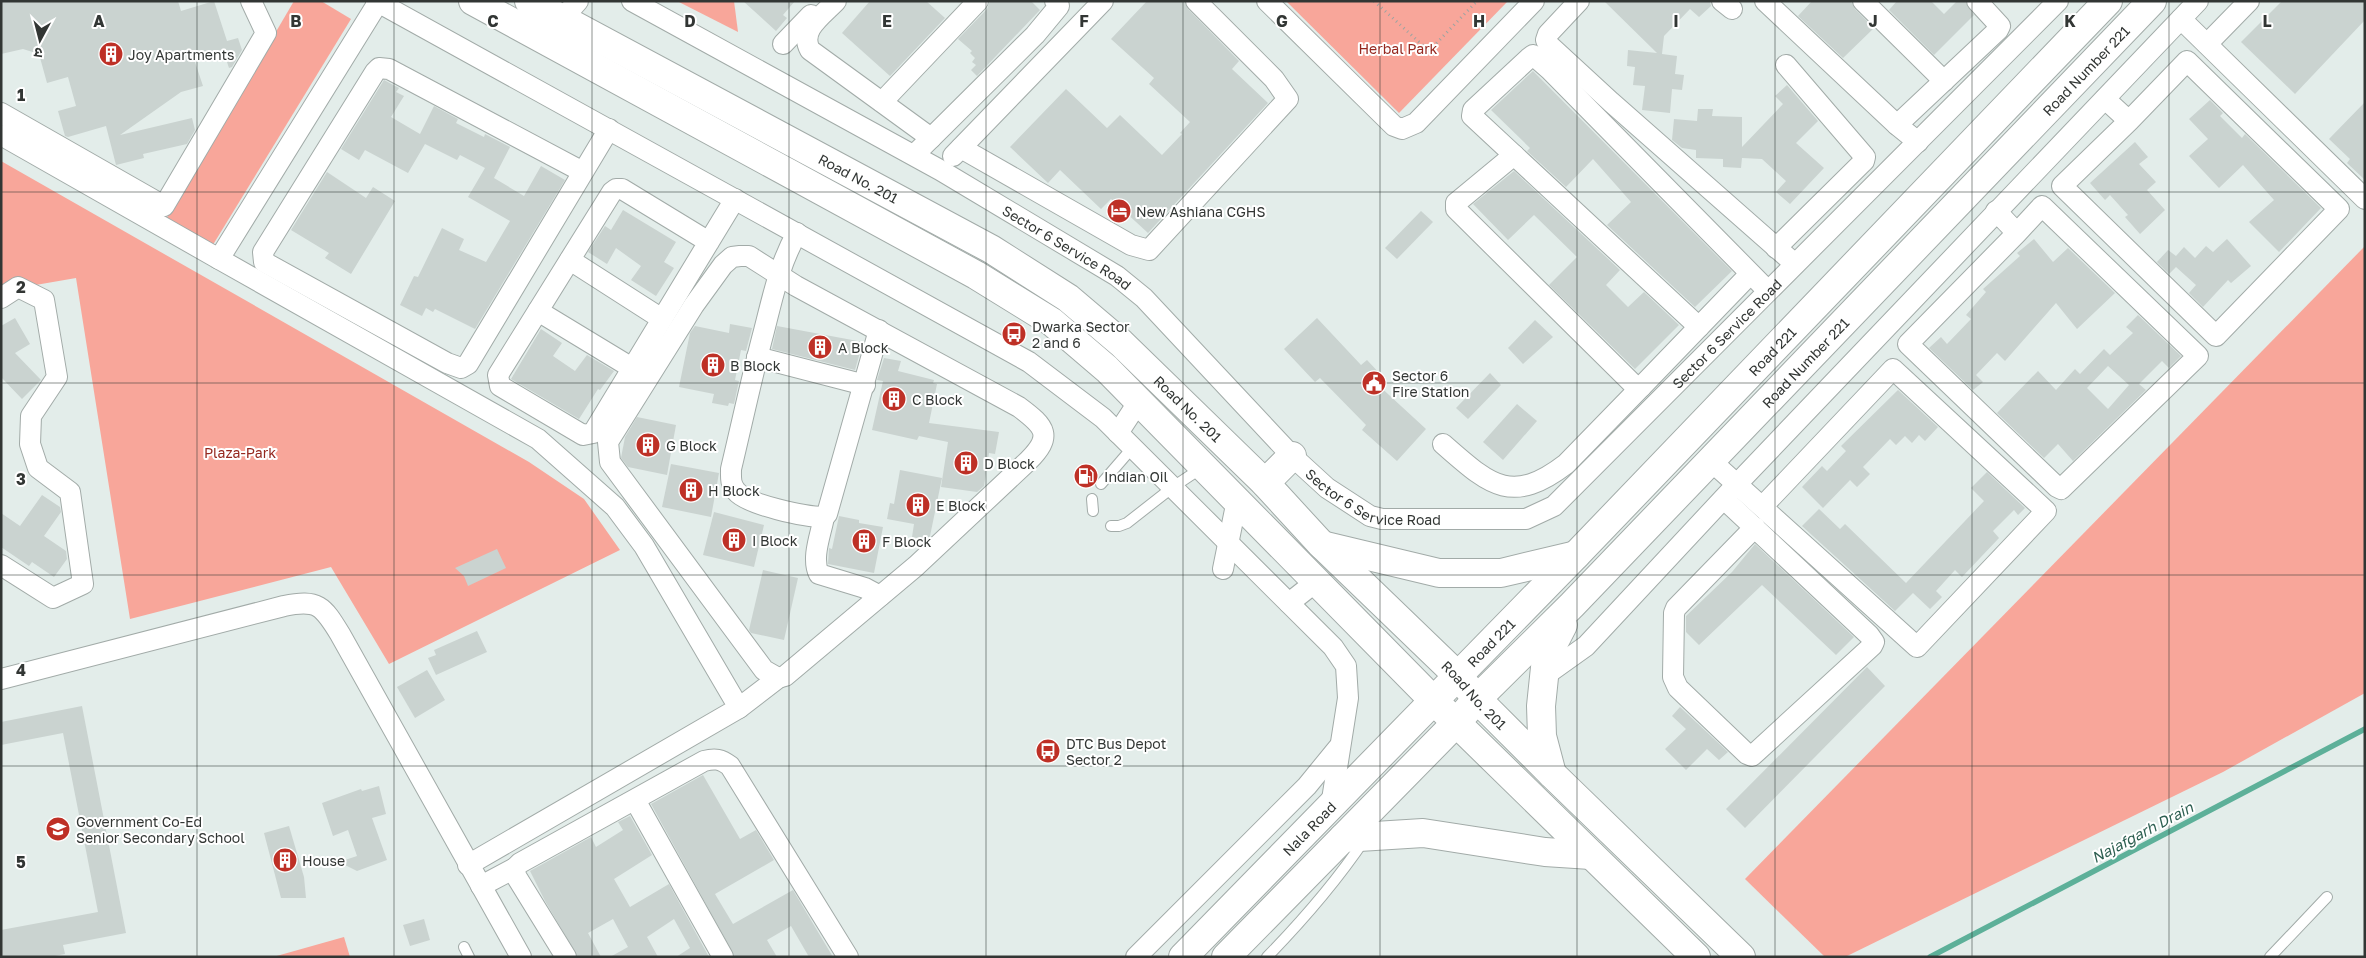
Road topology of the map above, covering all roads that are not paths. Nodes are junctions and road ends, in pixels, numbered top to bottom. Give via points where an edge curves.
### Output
1 (251, 1) edge
2 (473, 1) edge
3 (632, 1) edge
4 (824, 1) edge
5 (836, 1) edge
6 (978, 1) edge
7 (1055, 1) edge
8 (1102, 1) edge
9 (1196, 1) edge
10 (1267, 1) edge
11 (1534, 1) edge
12 (1579, 1) edge
13 (1765, 1) edge
14 (1863, 1) edge
15 (1977, 1) edge
16 (2058, 1) edge
17 (2108, 1) edge
18 (2152, 1) edge
19 (2198, 1) edge
20 (2250, 1) edge
21 (378, 2) edge
22 (533, 2) edge
23 (570, 10) edge
24 (2181, 18) junction
25 (514, 24) junction
26 (544, 40) junction
27 (783, 44) dead end
28 (2207, 44) junction
29 (1786, 65) dead end
30 (1944, 81) junction
31 (2105, 100) junction
32 (882, 102) junction
33 (1, 113) edge
34 (2128, 121) junction
35 (1897, 125) junction
36 (609, 129) junction
37 (1, 135) edge
38 (931, 138) junction
39 (1918, 142) junction
40 (961, 148) junction
41 (2006, 154) junction
42 (914, 155) junction
43 (1514, 155) junction
44 (940, 170) junction
45 (583, 172) junction
46 (2030, 176) junction
47 (735, 199) junction
48 (2365, 199) edge
49 (1996, 211) junction
50 (797, 233) junction
51 (2017, 233) junction
52 (709, 242) junction
53 (1776, 248) junction
54 (219, 259) junction
55 (570, 260) junction
56 (1796, 264) junction
57 (778, 274) junction
58 (1750, 274) junction
59 (1768, 291) junction
60 (1, 298) edge
61 (538, 311) junction
62 (662, 319) junction
63 (1699, 327) junction
64 (879, 330) junction
65 (757, 357) junction
66 (632, 368) junction
67 (865, 385) junction
68 (1641, 387) junction
69 (1139, 401) junction
70 (1118, 433) junction
71 (1443, 444) dead end
72 (1133, 447) junction
73 (1292, 456) junction
74 (1710, 461) junction
75 (1204, 466) junction
76 (1264, 483) junction
77 (1101, 484) dead end
78 (1173, 487) junction
79 (1730, 491) junction
80 (1092, 499) dead end
81 (1236, 500) junction
82 (1762, 507) junction
83 (1094, 511) dead end
84 (824, 517) junction
85 (1111, 526) dead end
86 (1754, 526) junction
87 (1227, 542) junction
88 (1321, 544) junction
89 (1576, 555) junction
90 (1, 565) edge
91 (1223, 569) dead end
92 (1317, 581) junction
93 (880, 596) junction
94 (1289, 603) junction
95 (1572, 605) junction
96 (1458, 676) junction
97 (1544, 676) junction
98 (778, 678) junction
99 (1, 679) edge
100 (1477, 699) junction
101 (1434, 701) junction
102 (739, 708) junction
103 (1456, 723) junction
104 (1339, 746) junction
105 (1552, 774) junction
106 (635, 800) junction
107 (1331, 806) junction
108 (1355, 837) junction
109 (1591, 855) junction
110 (468, 865) junction
111 (515, 868) junction
112 (481, 886) junction
113 (2327, 897) dead end
114 (464, 947) dead end
115 (469, 957) edge
116 (521, 957) edge
117 (566, 957) edge
118 (724, 957) edge
119 (848, 957) edge
120 (1136, 957) edge
121 (1183, 957) edge
122 (1226, 957) edge
123 (1267, 957) edge
124 (1696, 957) edge
125 (1741, 957) edge
126 (2270, 957) edge

1 - 33 street via 266,33 164,206
2 - 25 main road, Road No. 201
3 - 42 street, Sector 6 Service Road
4 - 27 street
5 - 32 street via 807,31 806,42 810,50
6 - 32 street
7 - 38 street via 1059,6 1036,35
8 - 40 street
9 - 40 street via 1274,79 1288,99 1149,250 1131,246
10 - 11 street via 1394,126 1402,129 1416,123
12 - 53 street via 1548,34 1548,44
13 - 35 street
14 - 30 street
15 - 30 street via 2000,26
16 - 39 street, Sector 6 Service Road
17 - 89 main road, Road 221
18 - 41 main road, Road Number 221
19 - 24 street
20 - 28 street
21 - 36 street
21 - 54 street
22 - 23 main road, Road No. 201
22 - 25 street
23 - 26 street
23 - 76 main road, Road No. 201 via 990,249 1068,298 1121,343
24 - 28 street
24 - 31 street
25 - 26 main road, Road No. 201
26 - 69 main road, Road No. 201 via 976,275 1052,322
28 - 48 street
29 - 53 street via 1865,157
30 - 35 street
31 - 34 street
31 - 46 street
32 - 38 street
34 - 34 street via 2188,61 2339,209 2216,336 2062,186
35 - 39 street
36 - 45 street
36 - 47 street
37 - 54 street
38 - 42 street
39 - 56 street, Sector 6 Service Road
40 - 44 street
41 - 46 street
41 - 74 main road, Road Number 221
42 - 44 street, Sector 6 Service Road
43 - 58 street via 1474,118 1472,112 1533,55
43 - 63 street
43 - 68 street via 1456,203 1456,210 1633,385
44 - 73 street, Sector 6 Service Road via 1134,288
45 - 45 street via 468,364 461,368 446,363 264,262 263,252 380,68 389,69
46 - 49 street
47 - 50 street
47 - 52 street
49 - 51 street
49 - 79 street
50 - 57 street
50 - 70 street via 1029,362
51 - 51 street via 2042,206 2198,356 2061,488 2057,488 1908,344
52 - 55 street via 622,189 616,189
52 - 62 street
53 - 56 street
54 - 102 street via 538,439 574,468 616,507 644,546
55 - 61 street
55 - 62 street
56 - 59 street, Sector 6 Service Road
57 - 64 street
57 - 65 street
57 - 98 street via 749,256 732,258 723,265 694,305 608,442 610,462 764,670
58 - 59 street
58 - 63 street
59 - 73 street, Sector 6 Service Road via 1564,497 1543,513 1526,519 1382,519 1370,516 1327,488
60 - 90 street via 18,287 44,300 57,377 31,416 30,444 38,468 70,492 83,584 53,598
61 - 66 street
61 - 66 street via 498,375 500,386 588,436 593,433
62 - 66 street
63 - 68 street
64 - 67 street
64 - 93 street via 1019,407 1030,415 1044,436 1042,447 1028,461
65 - 67 street
65 - 84 street via 731,469 732,485 748,500 799,514
67 - 84 street
68 - 71 street via 1566,464 1531,484 1515,487 1495,484 1482,478
69 - 70 street
69 - 75 main road, Road No. 201
70 - 72 street
72 - 77 lane
72 - 78 street
73 - 76 main road
74 - 79 street
74 - 95 main road, Road Number 221
75 - 78 lane
75 - 81 main road, Road No. 201
76 - 88 main road, Road No. 201
78 - 85 lane via 1127,523
78 - 87 street
79 - 82 street
79 - 86 street
79 - 97 street via 1586,646
80 - 83 lane
81 - 87 street
81 - 92 main road, Road No. 201
82 - 82 street via 1917,647 2046,512 1893,369
84 - 93 street via 817,555 819,574
86 - 86 street via 1874,642 1752,756 1678,688 1673,677 1676,608
87 - 91 street
87 - 94 street
88 - 89 main road via 1438,573 1501,574
88 - 96 main road, Road No. 201
89 - 96 main road, Road 221
92 - 94 street
92 - 101 main road, Road No. 201
93 - 98 street via 785,676
94 - 104 street via 1346,666 1347,716
95 - 97 main road via 1546,658
95 - 100 main road, Road Number 221
96 - 100 main road, Road No. 201
96 - 101 main road, Road 221
97 - 105 main road via 1542,736
98 - 102 street
99 - 110 street via 284,606 303,602 316,604 327,612
100 - 103 main road, Road Number 221
100 - 105 main road, Road No. 201
101 - 103 main road, Road No. 201
101 - 107 main road, Nala Road
102 - 110 street
103 - 108 main road
103 - 109 main road, Road No. 201
104 - 107 street
104 - 120 street via 1307,786
105 - 125 main road, Road No. 201
106 - 111 street
106 - 118 street
106 - 119 street via 704,760 713,758 730,766
107 - 121 main road, Nala Road
108 - 109 main road via 1423,833 1545,852
108 - 122 main road
108 - 123 lane via 1341,874
109 - 124 main road, Road No. 201
110 - 112 street
111 - 112 street
111 - 117 street via 516,876
112 - 116 street
113 - 126 lane
114 - 115 lane

